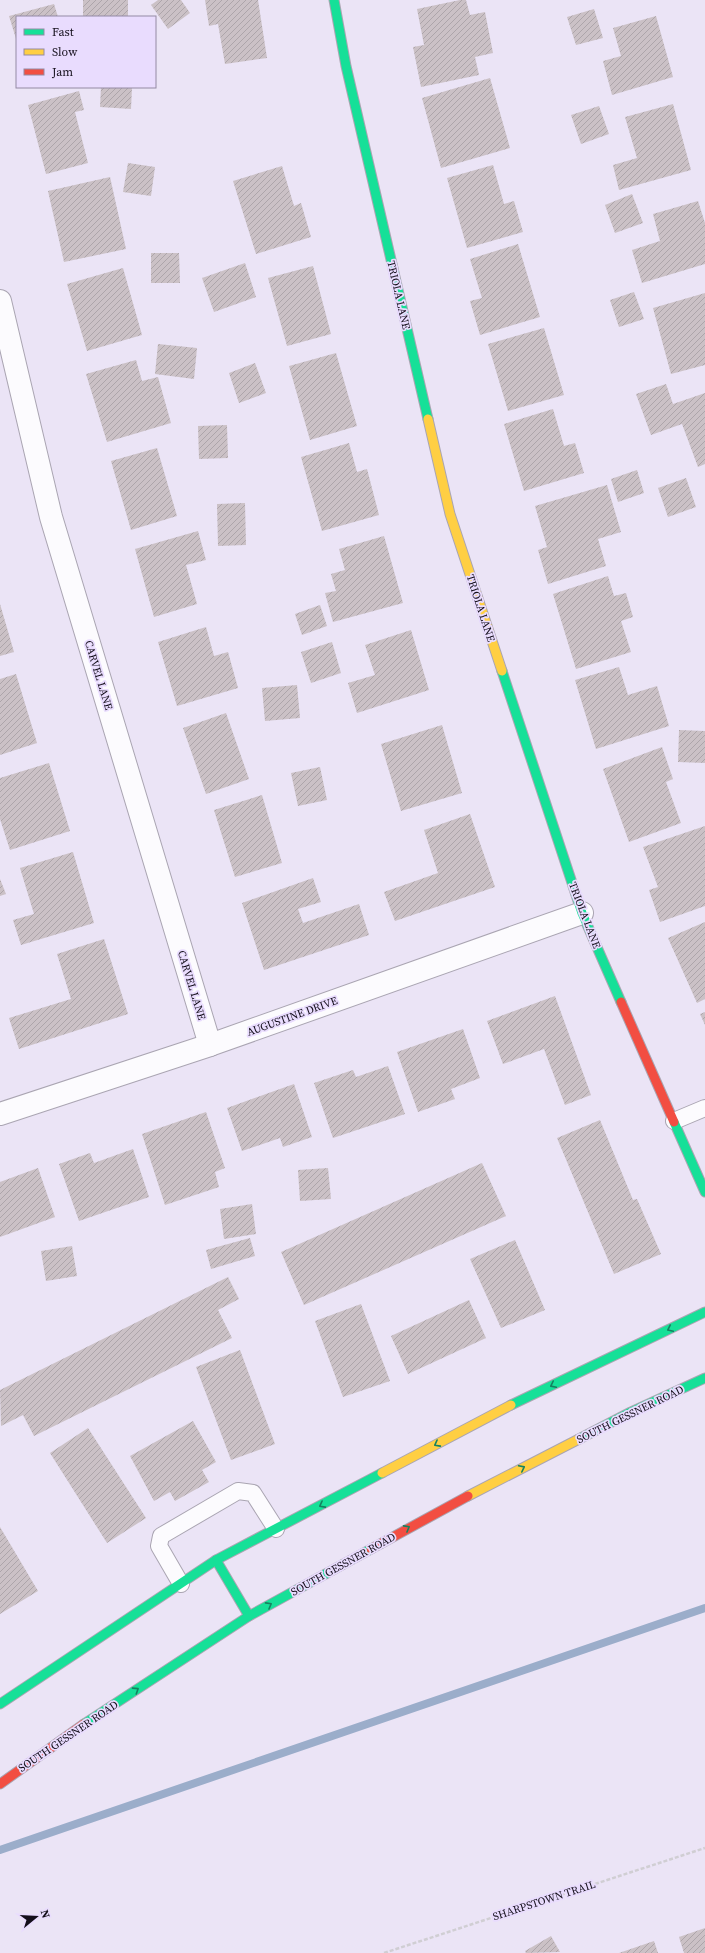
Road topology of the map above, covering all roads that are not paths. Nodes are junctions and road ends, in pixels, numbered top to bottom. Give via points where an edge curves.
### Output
1 (334, 0) edge
2 (0, 301) edge
3 (582, 913) junction
4 (210, 1045) junction
5 (705, 1108) edge
6 (0, 1114) edge
7 (674, 1120) junction
8 (705, 1192) edge
9 (705, 1312) edge
10 (705, 1378) edge
11 (276, 1529) junction
12 (216, 1560) junction
13 (181, 1584) junction
14 (249, 1616) junction
15 (0, 1704) edge
16 (0, 1784) edge

1 - 3 main road, TRIOLA LANE via 346,66 450,514
2 - 4 street, CARVEL LANE via 51,517
3 - 4 street, AUGUSTINE DRIVE
3 - 7 main road, TRIOLA LANE
4 - 6 street, AUGUSTINE DRIVE
5 - 7 lane
7 - 8 main road, TRIOLA LANE
9 -> 11 main road via 499,1411
14 -> 10 main road, SOUTH GESSNER ROAD via 435,1513 631,1412
11 - 12 main road
11 - 13 lane via 253,1494 238,1491 161,1536 159,1546
12 - 13 main road
12 - 14 main road
13 - 15 main road
16 -> 14 main road, SOUTH GESSNER ROAD via 57,1742

